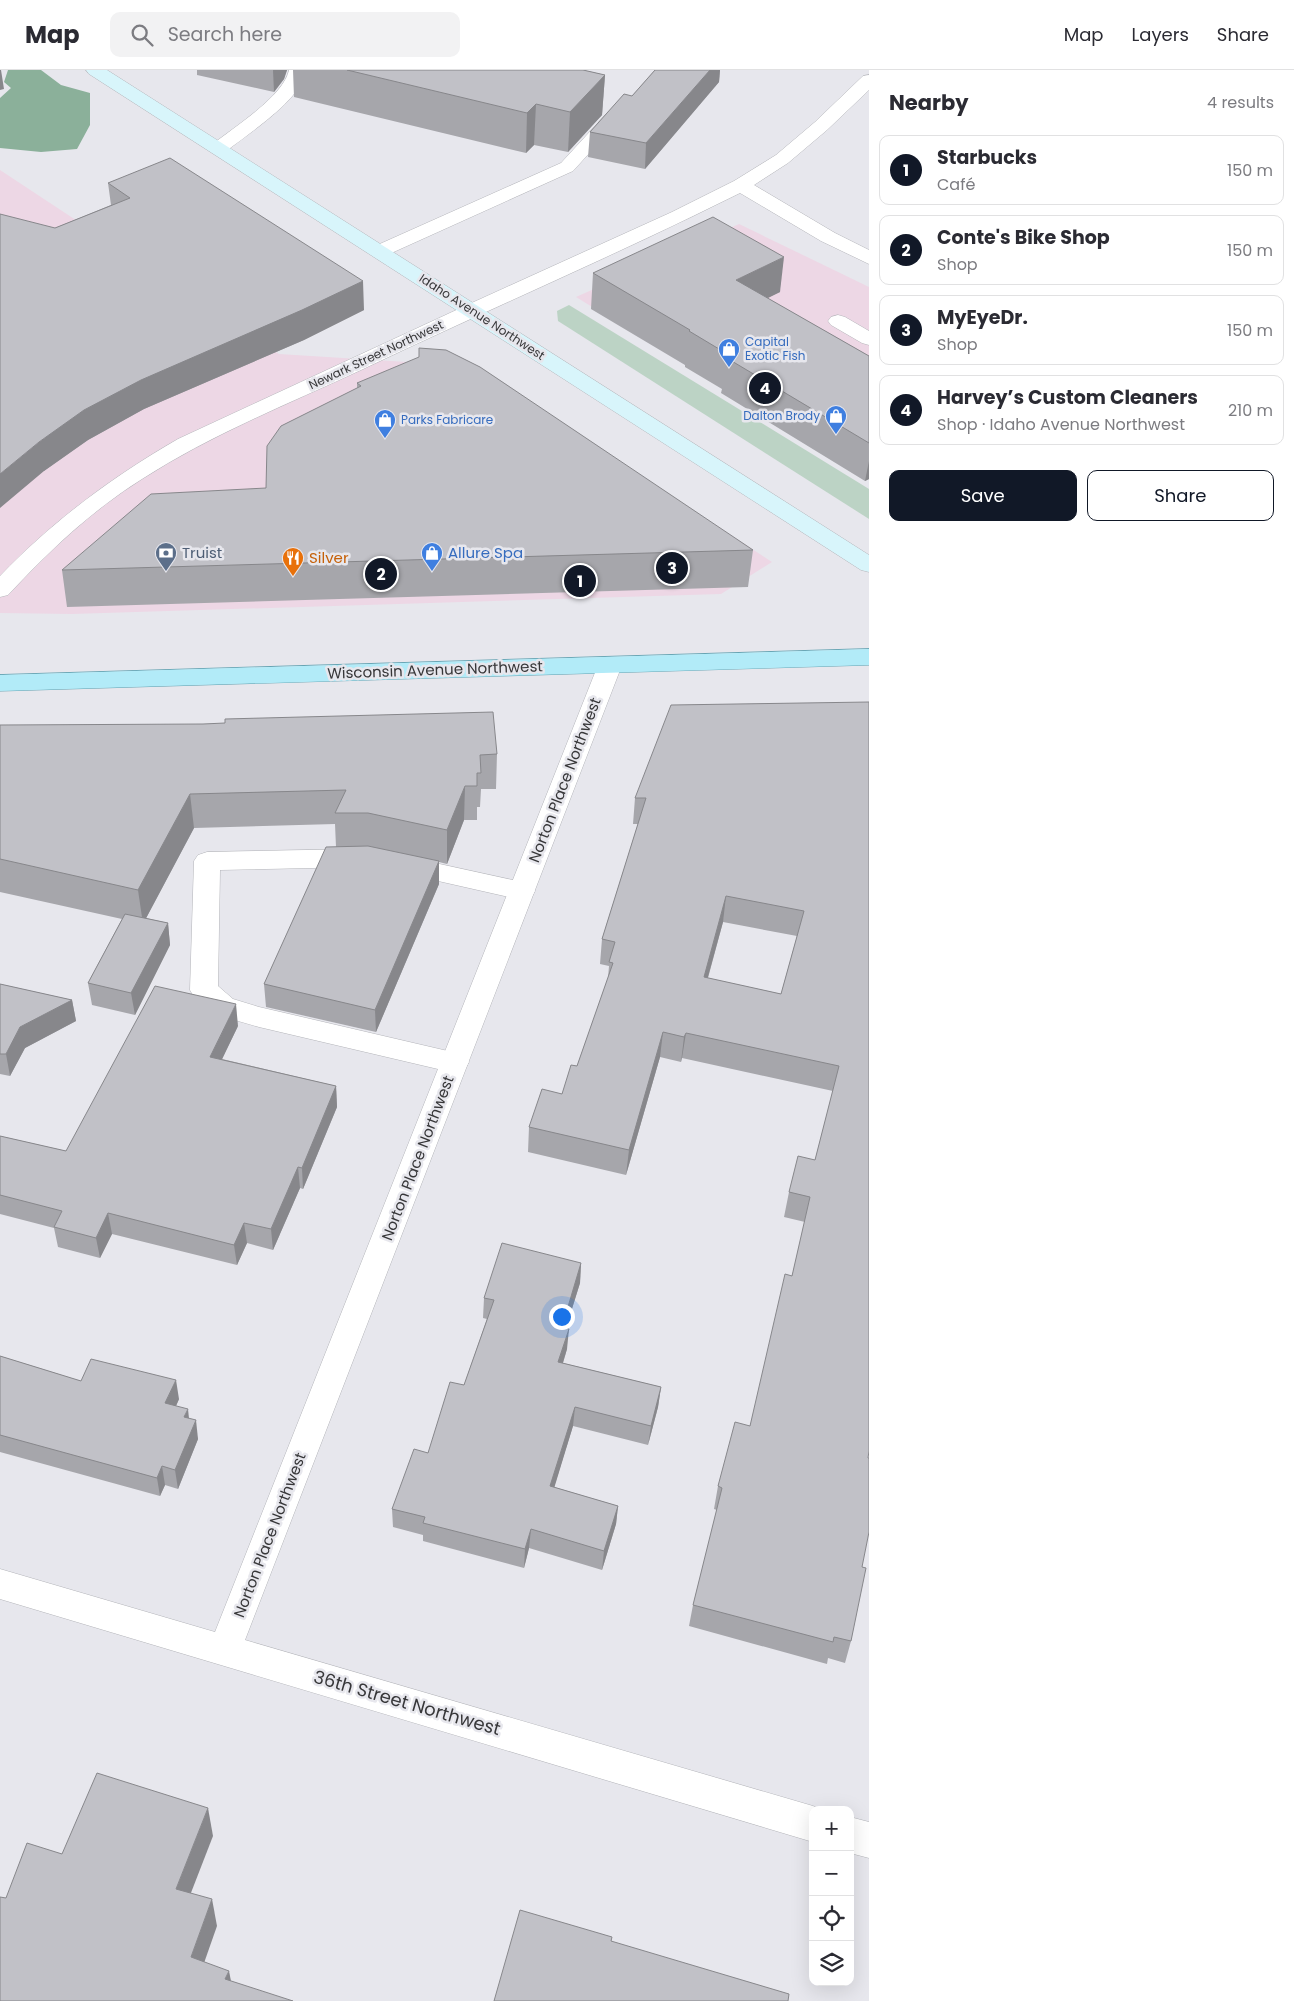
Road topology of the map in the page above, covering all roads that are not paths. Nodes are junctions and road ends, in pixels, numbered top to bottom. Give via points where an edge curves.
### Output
1 (95, 70) edge
2 (298, 70) edge
3 (869, 80) edge
4 (618, 111) edge
5 (219, 148) junction
6 (741, 185) junction
7 (380, 251) junction
8 (869, 258) edge
9 (472, 310) junction
10 (838, 322) dead end
11 (869, 339) edge
12 (869, 565) edge
13 (0, 590) edge
14 (869, 657) edge
15 (610, 665) junction
16 (0, 683) edge
17 (522, 891) junction
18 (455, 1062) junction
19 (0, 1584) edge
20 (225, 1650) junction
21 (809, 1823) edge
22 (854, 1836) edge
23 (869, 1840) edge

1 - 5 street, Idaho Avenue Northwest
2 - 5 street via 296,80 275,103
3 - 6 street, Newark Street Northwest via 782,159
4 - 7 street via 567,167
5 - 7 street, Idaho Avenue Northwest
6 - 8 street
6 - 9 street, Newark Street Northwest
7 - 9 street, Idaho Avenue Northwest
9 - 12 street, Idaho Avenue Northwest
9 - 13 street, Newark Street Northwest via 156,460 86,507 32,555
10 - 11 street
14 - 15 main road, Wisconsin Avenue Northwest
15 - 16 main road, Wisconsin Avenue Northwest
15 - 17 street, Norton Place Northwest
17 - 18 street, Norton Place Northwest
17 - 18 street via 369,858 207,862 204,990 224,1007
18 - 20 street, Norton Place Northwest
19 - 20 street, 36th Street Northwest
20 - 21 street, 36th Street Northwest
22 - 23 street

